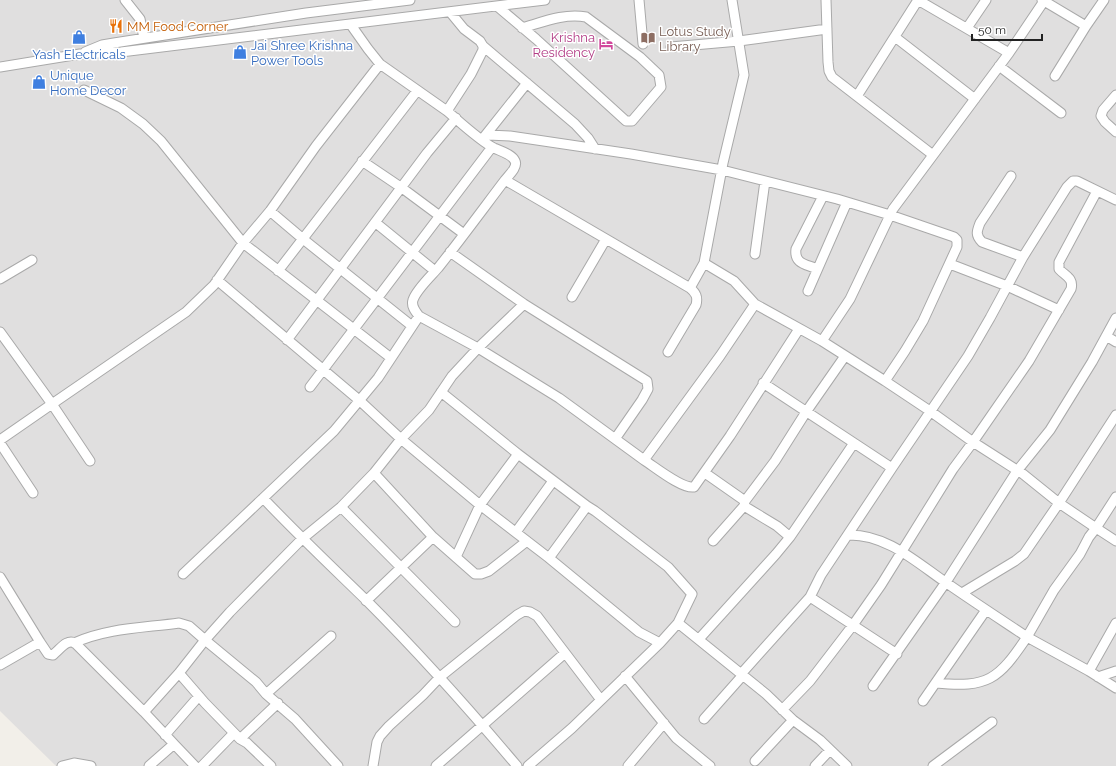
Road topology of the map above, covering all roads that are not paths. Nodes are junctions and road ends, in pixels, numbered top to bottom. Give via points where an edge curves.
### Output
1 (124, 0) edge
2 (410, 0) edge
3 (545, 0) edge
4 (639, 0) edge
5 (732, 0) edge
6 (826, 0) edge
7 (918, 0) edge
8 (986, 0) edge
9 (1043, 0) edge
10 (1104, 0) edge
11 (497, 6) junction
12 (450, 12) junction
13 (351, 24) junction
14 (1086, 26) junction
15 (522, 28) junction
16 (967, 28) junction
17 (827, 29) junction
18 (895, 37) junction
19 (144, 38) junction
20 (739, 40) junction
21 (643, 44) dead end
22 (483, 46) junction
23 (671, 47) dead end
24 (1009, 53) junction
25 (80, 54) junction
26 (380, 64) junction
27 (999, 66) junction
28 (0, 67) edge
29 (1055, 76) dead end
30 (527, 83) junction
31 (84, 90) dead end
32 (417, 91) junction
33 (1116, 95) edge
34 (857, 96) junction
35 (975, 99) junction
36 (446, 111) junction
37 (1061, 113) dead end
38 (456, 118) junction
39 (1116, 132) edge
40 (485, 137) junction
41 (492, 147) junction
42 (595, 148) junction
43 (933, 155) junction
44 (362, 161) junction
45 (722, 170) junction
46 (1011, 176) dead end
47 (505, 180) junction
48 (765, 181) junction
49 (402, 188) junction
50 (1097, 191) junction
51 (823, 196) junction
52 (1116, 200) edge
53 (847, 202) junction
54 (270, 210) junction
55 (890, 215) junction
56 (440, 216) junction
57 (376, 223) junction
58 (464, 234) junction
59 (303, 239) junction
60 (606, 239) junction
61 (243, 244) junction
62 (450, 252) junction
63 (412, 253) junction
64 (755, 254) dead end
65 (1023, 257) junction
66 (32, 260) dead end
67 (704, 263) junction
68 (950, 264) junction
69 (342, 269) junction
70 (817, 269) junction
71 (278, 270) junction
72 (435, 271) junction
73 (0, 280) edge
74 (217, 280) junction
75 (1007, 286) junction
76 (690, 288) junction
77 (808, 291) dead end
78 (572, 297) dead end
79 (377, 298) junction
80 (318, 300) junction
81 (524, 304) junction
82 (755, 304) junction
83 (1059, 310) junction
84 (419, 316) junction
85 (1116, 318) edge
86 (412, 326) junction
87 (800, 329) junction
88 (353, 330) junction
89 (0, 332) edge
90 (1106, 336) junction
91 (287, 340) junction
92 (822, 341) junction
93 (1116, 342) edge
94 (478, 348) junction
95 (668, 352) dead end
96 (845, 356) junction
97 (391, 358) junction
98 (323, 370) junction
99 (885, 381) junction
100 (763, 383) junction
101 (310, 386) dead end
102 (441, 392) junction
103 (359, 400) junction
104 (52, 404) junction
105 (930, 411) junction
106 (806, 412) junction
107 (1116, 415) edge
108 (402, 439) junction
109 (615, 439) junction
110 (0, 440) edge
111 (973, 442) junction
112 (0, 443) edge
113 (854, 443) junction
114 (518, 454) junction
115 (644, 460) junction
116 (90, 461) dead end
117 (892, 468) junction
118 (1016, 471) junction
119 (374, 473) junction
120 (705, 473) junction
121 (553, 481) junction
122 (33, 493) dead end
123 (1116, 497) edge
124 (263, 498) junction
125 (744, 503) junction
126 (1059, 503) junction
127 (480, 505) junction
128 (587, 506) junction
129 (341, 507) junction
130 (1096, 528) junction
131 (516, 532) junction
132 (848, 535) junction
133 (433, 537) junction
134 (790, 537) junction
135 (302, 539) junction
136 (527, 541) junction
137 (713, 541) dead end
138 (1116, 541) edge
139 (901, 551) junction
140 (456, 557) junction
141 (548, 558) junction
142 (400, 568) junction
143 (183, 574) dead end
144 (0, 577) edge
145 (946, 582) junction
146 (962, 593) junction
147 (810, 597) junction
148 (366, 601) junction
149 (986, 610) junction
150 (455, 622) dead end
151 (678, 623) junction
152 (1116, 623) edge
153 (853, 625) junction
154 (331, 636) dead end
155 (1027, 637) junction
156 (699, 639) junction
157 (205, 640) junction
158 (40, 642) junction
159 (74, 643) junction
160 (660, 643) junction
161 (565, 653) junction
162 (896, 654) junction
163 (0, 665) edge
164 (1089, 671) junction
165 (1116, 671) edge
166 (179, 673) junction
167 (742, 674) junction
168 (625, 676) junction
169 (440, 677) junction
170 (1098, 677) junction
171 (936, 683) junction
172 (873, 686) dead end
173 (1116, 688) edge
174 (266, 694) junction
175 (199, 696) junction
176 (600, 700) junction
177 (923, 701) dead end
178 (278, 703) junction
179 (782, 710) junction
180 (144, 712) junction
181 (704, 719) dead end
182 (793, 720) junction
183 (992, 722) dead end
184 (664, 723) junction
185 (482, 725) junction
186 (165, 735) junction
187 (237, 736) junction
188 (174, 744) junction
189 (830, 750) junction
190 (755, 761) dead end
191 (152, 765) edge
192 (62, 766) edge
193 (91, 766) edge
194 (196, 766) edge
195 (202, 766) edge
196 (272, 766) edge
197 (338, 766) edge
198 (373, 766) edge
199 (436, 766) edge
200 (517, 766) edge
201 (528, 766) edge
202 (628, 766) edge
203 (710, 766) edge
204 (815, 766) edge
205 (847, 766) edge
206 (933, 766) edge

1 - 19 street via 140,19
2 - 19 street
3 - 11 street
4 - 21 street
5 - 20 street
6 - 17 street
7 - 16 street
7 - 18 street
8 - 16 street
9 - 14 street
9 - 24 street
10 - 14 street
11 - 12 street
11 - 15 street
12 - 13 street
12 - 22 street
13 - 25 street via 121,52
13 - 26 street
14 - 29 street
15 - 15 street via 626,121 632,121 661,87 659,76 640,57 586,17 564,16
16 - 24 street
17 - 20 street
17 - 34 street via 829,71 836,81
18 - 34 street
18 - 35 street
19 - 25 street via 102,45
20 - 23 street
20 - 45 street via 744,75
22 - 30 street
22 - 36 street via 482,55
24 - 27 street
25 - 28 street
26 - 32 street
26 - 54 street
27 - 35 street
27 - 37 street
30 - 40 street
30 - 42 street via 575,124
31 - 61 street via 121,108 143,124 161,142
32 - 36 street
32 - 44 street
33 - 39 street via 1103,110 1102,116
34 - 43 street
35 - 43 street
36 - 38 street
38 - 40 street
38 - 49 street
40 - 41 street
40 - 42 street via 510,136
41 - 47 street via 514,160 515,167
41 - 56 street
42 - 45 street
43 - 55 street
44 - 49 street
44 - 59 street
45 - 48 street
45 - 67 street
46 - 65 street via 976,231 982,242
47 - 58 street
47 - 60 street
48 - 51 street
48 - 64 street
49 - 56 street
49 - 57 street
50 - 52 street
50 - 65 street via 1077,181 1070,183
50 - 83 street via 1059,262 1060,269 1072,284
51 - 53 street
51 - 70 street via 796,249 800,262
53 - 55 street
53 - 70 street
54 - 59 street
54 - 61 street
55 - 68 street via 954,237 958,244
55 - 92 street via 850,299
56 - 58 street
56 - 63 street
57 - 63 street
57 - 69 street
58 - 62 street
59 - 69 street
59 - 71 street
60 - 76 street
60 - 78 street
61 - 71 street
61 - 74 street
62 - 72 street
62 - 81 street
63 - 72 street
63 - 79 street
65 - 75 street
66 - 73 street
67 - 76 street
67 - 82 street via 734,281
68 - 75 street
68 - 99 street via 923,321
69 - 79 street
69 - 80 street
70 - 77 street
71 - 80 street
72 - 84 street via 413,299
74 - 91 street
74 - 104 street via 186,312
75 - 83 street
75 - 105 street via 968,356
76 - 95 street via 698,298 696,305
79 - 86 street
79 - 88 street
80 - 88 street
80 - 91 street
81 - 94 street
81 - 109 street via 647,381 648,389 642,400
82 - 87 street
82 - 115 street
83 - 111 street via 1029,361
84 - 86 street
84 - 94 street
85 - 90 street
86 - 97 street
87 - 92 street
87 - 100 street
88 - 97 street
88 - 98 street
89 - 104 street
90 - 93 street
90 - 118 street via 1050,430
91 - 98 street
92 - 96 street
94 - 102 street
94 - 109 street via 559,398
96 - 99 street
96 - 106 street
97 - 103 street
98 - 101 street
98 - 103 street
99 - 105 street
100 - 106 street
100 - 120 street
102 - 108 street
102 - 114 street
103 - 108 street
103 - 124 street via 334,431
104 - 110 street
104 - 116 street
105 - 111 street
105 - 117 street
106 - 113 street
106 - 125 street
107 - 126 street
108 - 119 street
108 - 127 street
109 - 115 street
111 - 118 street
111 - 139 street
112 - 122 street
113 - 117 street
113 - 134 street
114 - 121 street
114 - 127 street
115 - 120 street via 690,488 694,487
117 - 132 street
118 - 126 street
118 - 145 street
119 - 129 street
119 - 133 street
120 - 125 street
121 - 128 street
121 - 131 street
123 - 130 street
124 - 135 street
124 - 143 street
125 - 134 street
125 - 137 street
126 - 130 street
126 - 146 street via 1024,554
127 - 131 street
127 - 140 street
128 - 141 street
128 - 151 street via 668,568 692,594
129 - 135 street
129 - 142 street
130 - 138 street
130 - 155 street via 1054,590
131 - 136 street
132 - 139 street via 875,538
132 - 147 street via 821,575
133 - 140 street
133 - 142 street
134 - 156 street
135 - 148 street
135 - 157 street
136 - 140 street via 481,574 475,574
136 - 141 street
139 - 145 street
139 - 153 street
141 - 160 street via 639,632
142 - 148 street
142 - 150 street
144 - 158 street
145 - 146 street
145 - 162 street
146 - 149 street
147 - 153 street
147 - 167 street
148 - 169 street
149 - 155 street
149 - 171 street
151 - 156 street
151 - 160 street
152 - 164 street
153 - 162 street
153 - 179 street via 810,681
154 - 174 street
155 - 164 street
155 - 171 street via 999,673 987,680 971,684
156 - 167 street
157 - 159 street via 189,626 179,623 105,632
157 - 166 street
157 - 174 street via 256,682
158 - 159 street via 48,654 53,655 69,642
158 - 163 street
159 - 180 street
160 - 168 street
161 - 169 street via 537,616 524,611
161 - 176 street
161 - 185 street
162 - 172 street
164 - 170 street
165 - 170 street
166 - 175 street
166 - 180 street
167 - 179 street
167 - 181 street
168 - 176 street
168 - 184 street
169 - 185 street
169 - 198 street via 380,736 375,747
170 - 173 street
171 - 177 street
174 - 178 street
175 - 186 street
175 - 187 street
176 - 201 street
178 - 187 street
178 - 197 street
179 - 182 street
180 - 186 street
182 - 189 street
182 - 190 street
183 - 206 street
184 - 202 street
184 - 203 street via 676,738
185 - 199 street
185 - 200 street
186 - 188 street
187 - 195 street
187 - 196 street
188 - 191 street
188 - 194 street
189 - 204 street
189 - 205 street
192 - 193 street via 74,763

